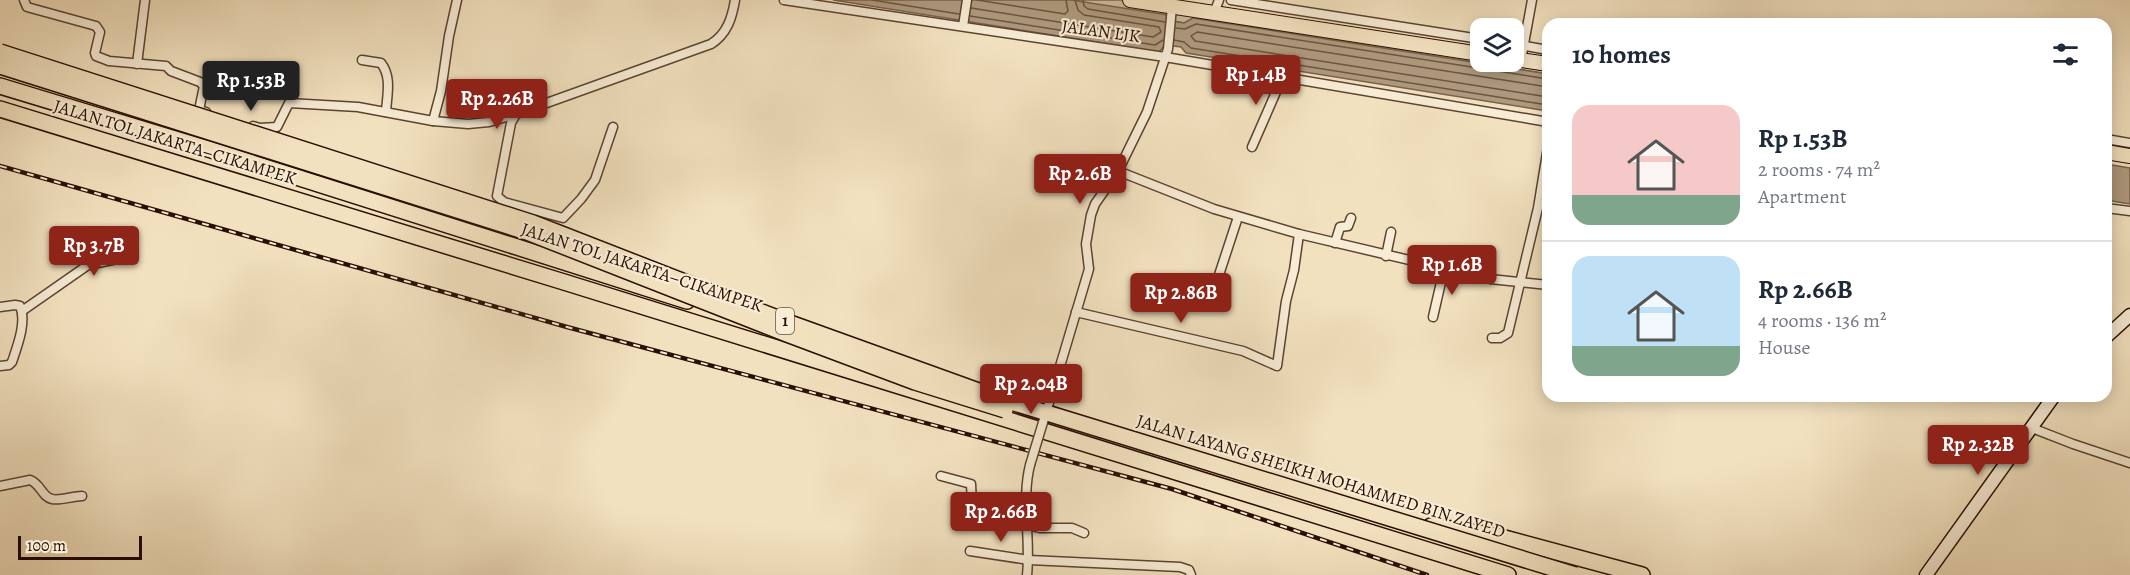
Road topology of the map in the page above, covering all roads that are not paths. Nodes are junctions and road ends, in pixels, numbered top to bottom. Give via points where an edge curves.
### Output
1 (24, 0) edge
2 (145, 0) edge
3 (457, 0) edge
4 (735, 0) edge
5 (784, 0) edge
6 (967, 0) edge
7 (1130, 0) edge
8 (1231, 0) edge
9 (1532, 0) edge
10 (1217, 7) edge
11 (1172, 14) junction
12 (963, 24) junction
13 (1470, 37) edge
14 (1524, 37) edge
15 (1542, 51) edge
16 (0, 52) edge
17 (1470, 52) edge
18 (1166, 53) junction
19 (1524, 54) edge
20 (1524, 56) edge
21 (362, 60) dead end
22 (1542, 62) edge
23 (137, 64) junction
24 (0, 66) edge
25 (1283, 76) junction
26 (0, 86) edge
27 (0, 109) edge
28 (386, 112) junction
29 (516, 114) junction
30 (433, 121) junction
31 (1542, 121) edge
32 (613, 127) dead end
33 (2112, 141) edge
34 (2130, 143) edge
35 (1252, 147) dead end
36 (2112, 153) edge
37 (2130, 156) edge
38 (1118, 171) junction
39 (1542, 184) edge
40 (2112, 208) edge
41 (2130, 211) edge
42 (1238, 217) junction
43 (1351, 219) dead end
44 (1391, 232) dead end
45 (1299, 234) junction
46 (122, 238) dead end
47 (1335, 243) junction
48 (1386, 256) junction
49 (1444, 269) junction
50 (1521, 282) junction
51 (1216, 284) dead end
52 (1542, 284) edge
53 (0, 307) edge
54 (22, 311) junction
55 (1076, 312) junction
56 (2130, 315) edge
57 (1433, 317) dead end
58 (2112, 332) edge
59 (1492, 338) dead end
60 (0, 366) edge
61 (2051, 402) edge
62 (2032, 428) junction
63 (2130, 462) edge
64 (941, 476) dead end
65 (0, 486) edge
66 (81, 496) dead end
67 (1405, 522) junction
68 (1026, 524) junction
69 (1084, 533) dead end
70 (970, 551) dead end
71 (1029, 560) junction
72 (1027, 575) edge
73 (1191, 575) edge
74 (1508, 575) edge
75 (1544, 575) edge
76 (1575, 575) edge
77 (1582, 575) edge
78 (1642, 575) edge
79 (1926, 575) edge

1 - 23 street via 27,7 96,26 100,32 96,56
2 - 23 street
3 - 30 street
4 - 29 street via 724,33 711,44
5 - 12 street, JALAN LJK
6 - 12 street
7 - 11 main road
8 - 13 street
9 - 14 street
10 - 11 main road
10 - 17 main road
11 - 18 street
12 - 18 street, JALAN LJK
15 - 19 street
16 - 76 highway, JALAN LAYANG SHEIKH MOHAMMED BIN ZAYED / 1, bridge via 532,223 998,398
18 - 25 street, JALAN LJK
18 - 38 street via 1147,112
20 - 22 main road
21 - 28 street via 384,67 388,87
23 - 28 street via 165,66 200,82 204,86 200,110 260,128 277,127 289,104
24 - 75 highway, JALAN LAYANG SHEIKH MOHAMMED BIN ZAYED / 1, bridge via 527,232 915,382
25 - 31 street, JALAN LJK
25 - 35 street
26 - 67 highway, JALAN TOL JAKARTA–CIKAMPEK / 1 via 956,387
27 - 74 highway, JALAN TOL JAKARTA–CIKAMPEK / 1
28 - 30 street
29 - 30 street via 468,124
29 - 32 street via 497,196 504,202 563,218 595,180
33 - 34 street
36 - 37 main road
38 - 42 street
38 - 55 street via 1090,215 1086,244 1089,269
39 - 50 street
40 - 41 street
42 - 45 street
42 - 51 street
43 - 47 street via 1348,226 1340,227
44 - 48 street
45 - 47 street
45 - 55 street via 1277,366 1243,351
46 - 54 street via 125,245 117,259 88,265
47 - 48 street
48 - 49 street
49 - 50 street
49 - 57 street
50 - 52 street
50 - 59 street via 1508,333
53 - 54 street via 15,305
54 - 60 street via 12,362
55 - 68 street, bridge via 1026,481
56 - 58 main road
61 - 62 main road
62 - 63 street
62 - 79 main road
64 - 68 street via 971,484 975,513
65 - 66 street via 30,480 54,500
67 - 77 highway, JALAN TOL JAKARTA–CIKAMPEK / 1
67 - 78 highway via 1497,537
68 - 69 street via 1072,528
68 - 71 street
70 - 71 street
71 - 72 street
71 - 73 street via 1180,567

